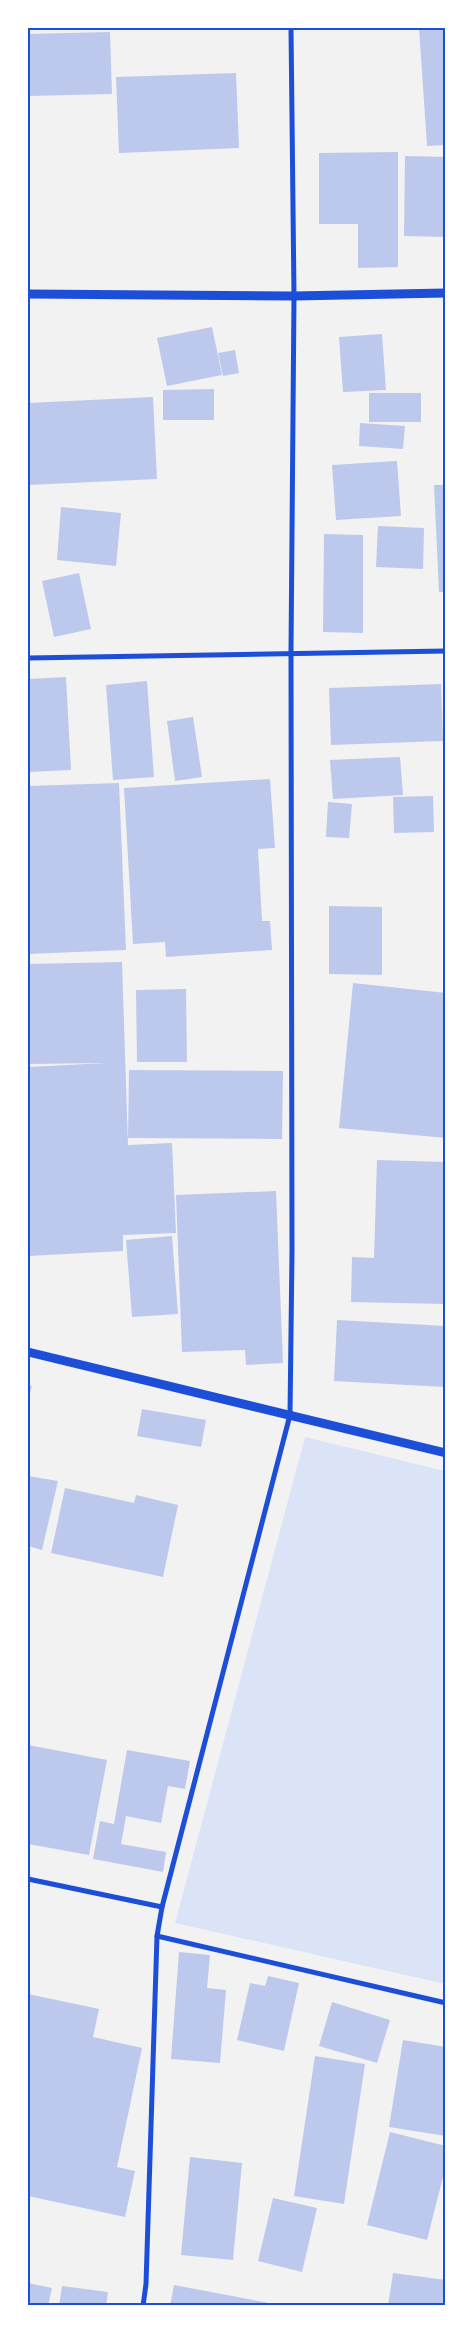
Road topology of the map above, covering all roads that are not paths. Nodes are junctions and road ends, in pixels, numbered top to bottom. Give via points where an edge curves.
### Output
1 (291, 28) edge
2 (446, 293) edge
3 (28, 294) edge
4 (294, 296) junction
5 (292, 652) junction
6 (446, 652) edge
7 (28, 658) edge
8 (28, 1352) edge
9 (290, 1415) junction
10 (446, 1453) edge
11 (28, 1879) edge
12 (162, 1907) junction
13 (157, 1936) junction
14 (446, 2003) edge
15 (143, 2306) edge

1 - 4 street
2 - 4 street
3 - 4 street
4 - 5 street
5 - 6 street
5 - 7 street
5 - 9 street
8 - 9 street
9 - 10 street
9 - 12 street
11 - 12 street
12 - 13 street
13 - 14 street
13 - 15 street

